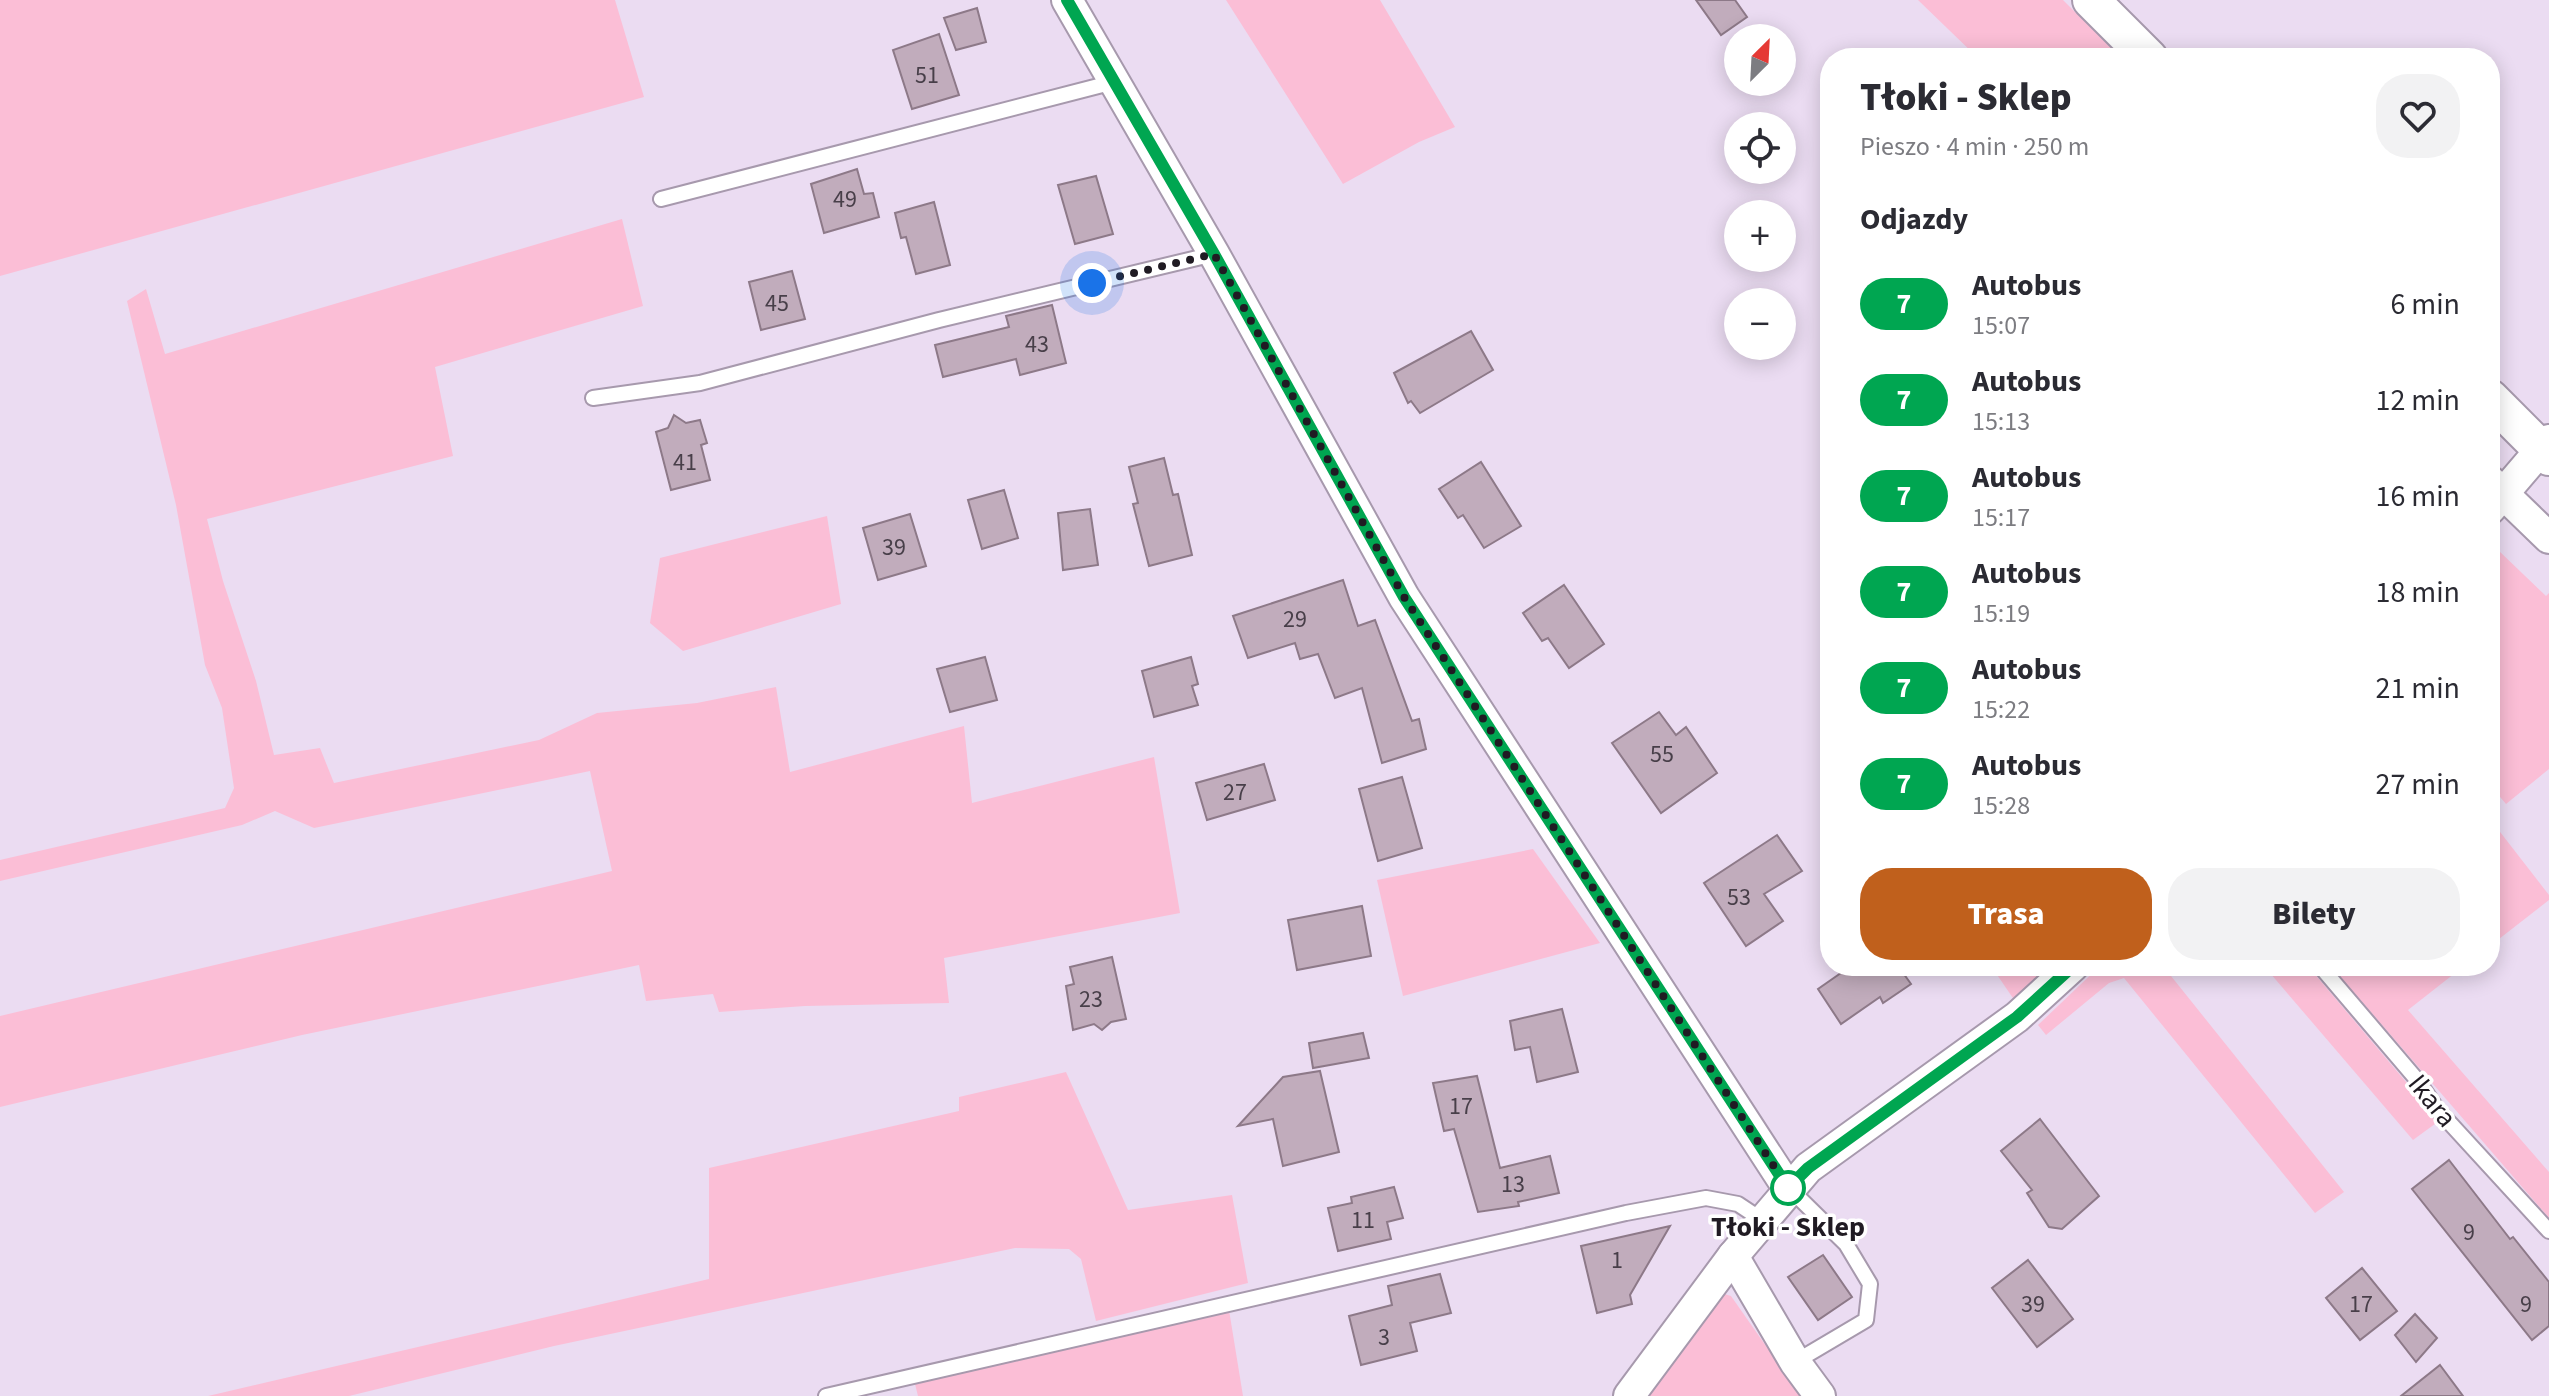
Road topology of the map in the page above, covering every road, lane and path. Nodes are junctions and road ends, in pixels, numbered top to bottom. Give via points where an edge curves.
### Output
1 (1067, 0) edge
2 (2091, 0) edge
3 (2139, 48) edge
4 (1114, 82) junction
5 (661, 199) dead end
6 (1214, 254) junction
7 (593, 398) dead end
8 (2500, 407) edge
9 (2546, 448) edge
10 (2500, 489) edge
11 (2500, 499) edge
12 (2549, 538) edge
13 (2062, 976) edge
14 (2329, 976) edge
15 (1788, 1188) junction
16 (1762, 1220) junction
17 (2549, 1231) edge
18 (1733, 1256) junction
19 (1795, 1362) junction
20 (826, 1396) edge
21 (1629, 1396) edge
22 (1820, 1396) edge

1 - 4 street
2 - 3 street
4 - 5 lane
4 - 6 street
6 - 7 lane via 700,383
6 - 15 street via 1404,597
8 - 9 street
9 - 10 street
11 - 12 street
13 - 15 street via 2017,1017 1808,1168
14 - 17 lane, Ikara via 2437,1109
15 - 16 street
15 - 19 lane via 1846,1244 1870,1284 1866,1320
16 - 18 street
16 - 20 lane via 1738,1204 1706,1198
18 - 19 street
18 - 21 street
19 - 22 street

